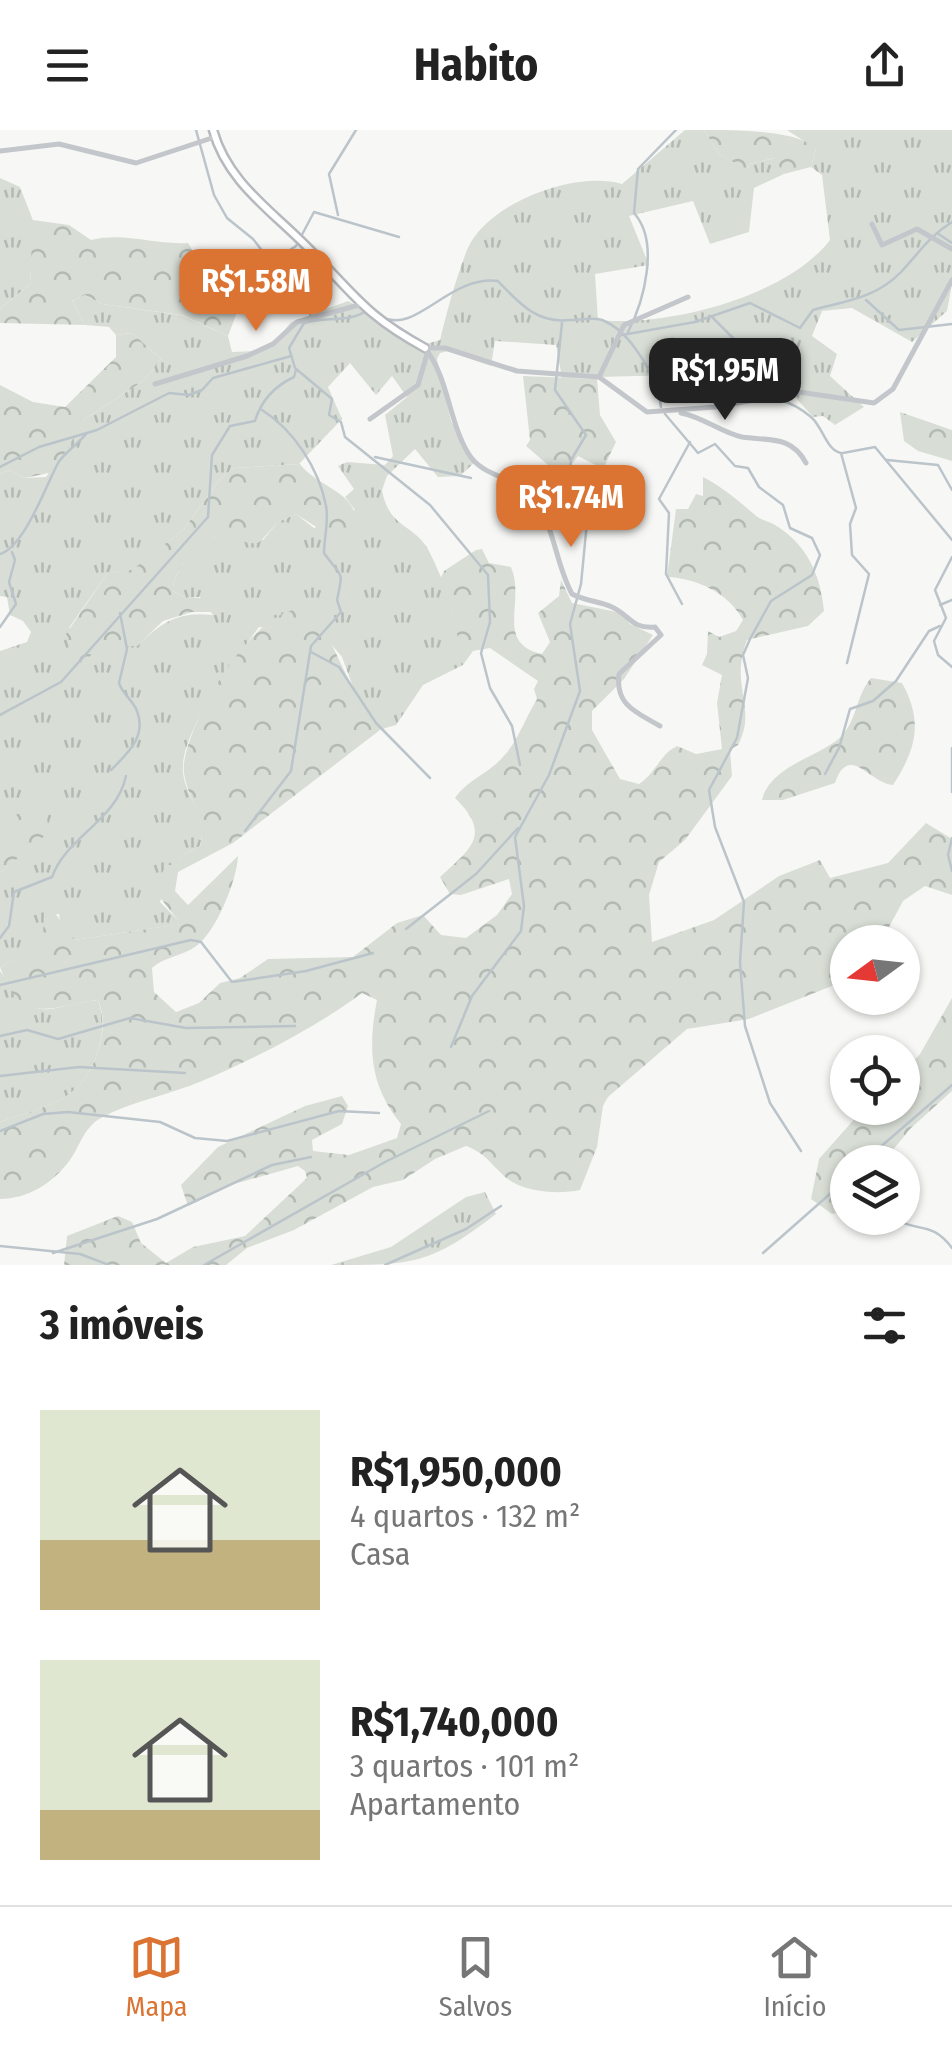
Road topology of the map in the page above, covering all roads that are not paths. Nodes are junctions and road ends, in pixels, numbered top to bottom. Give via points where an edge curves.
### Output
1 (214, 134) edge
2 (0, 152) edge
3 (872, 224) dead end
4 (952, 249) edge
5 (952, 280) edge
6 (688, 297) dead end
7 (359, 304) junction
8 (426, 349) junction
9 (599, 377) junction
10 (155, 384) dead end
11 (674, 412) junction
12 (370, 419) dead end
13 (806, 463) dead end
14 (660, 726) dead end

1 - 2 street via 136,163 59,144
1 - 7 street via 246,190
3 - 4 street via 882,245 917,229
5 - 11 street via 898,380 879,401 799,392
6 - 9 street via 624,326
7 - 8 street
7 - 10 street via 297,322 262,350
8 - 9 street via 445,348 517,371
8 - 12 street via 418,385
8 - 14 street via 468,452 481,470 515,483 536,502 572,594 616,608 626,622 661,634 619,674 617,689 625,706
9 - 11 street via 641,410
11 - 13 street via 740,436 779,439

